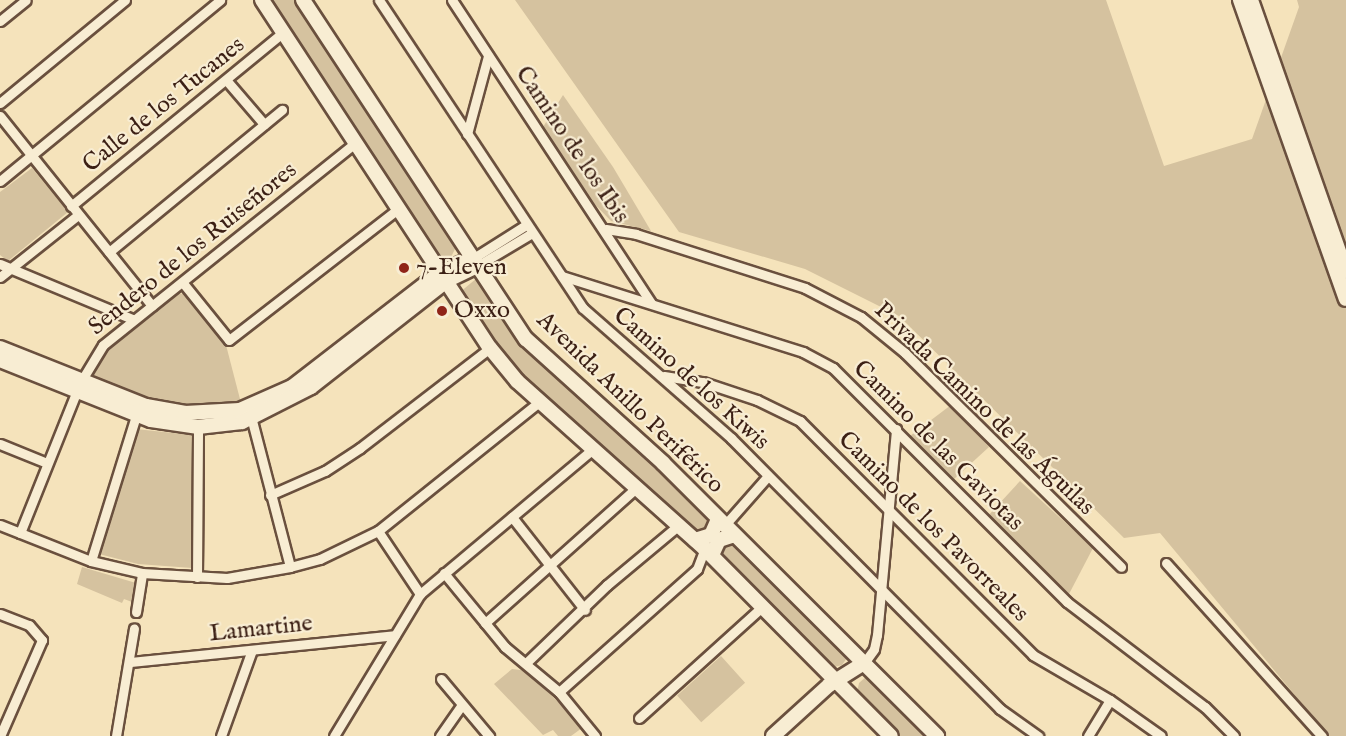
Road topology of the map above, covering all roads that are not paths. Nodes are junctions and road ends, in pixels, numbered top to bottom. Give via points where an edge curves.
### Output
1 (27, 0) edge
2 (125, 0) edge
3 (219, 0) edge
4 (262, 0) edge
5 (303, 0) edge
6 (379, 0) edge
7 (452, 0) edge
8 (1240, 0) edge
9 (1251, 0) edge
10 (0, 21) edge
11 (281, 34) junction
12 (488, 56) junction
13 (227, 81) junction
14 (0, 102) edge
15 (282, 110) dead end
16 (0, 116) edge
17 (264, 124) junction
18 (467, 134) junction
19 (356, 143) junction
20 (32, 157) junction
21 (0, 181) edge
22 (71, 206) junction
23 (399, 208) junction
24 (78, 215) junction
25 (529, 229) junction
26 (606, 229) junction
27 (109, 252) junction
28 (474, 261) junction
29 (0, 264) edge
30 (13, 268) junction
31 (1346, 270) edge
32 (562, 276) junction
33 (0, 277) edge
34 (444, 277) junction
35 (183, 283) junction
36 (1346, 299) edge
37 (651, 303) junction
38 (152, 306) junction
39 (132, 319) junction
40 (0, 348) edge
41 (490, 348) junction
42 (0, 360) edge
43 (664, 376) junction
44 (79, 388) junction
45 (539, 402) junction
46 (250, 414) junction
47 (136, 416) junction
48 (198, 426) junction
49 (896, 429) junction
50 (0, 444) edge
51 (594, 448) junction
52 (47, 463) junction
53 (768, 476) junction
54 (637, 488) junction
55 (270, 495) junction
56 (890, 509) junction
57 (512, 517) junction
58 (0, 525) edge
59 (679, 525) junction
60 (726, 526) junction
61 (378, 531) junction
62 (20, 533) junction
63 (704, 548) junction
64 (91, 561) junction
65 (1166, 563) dead end
66 (549, 564) junction
67 (290, 567) junction
68 (1121, 567) dead end
69 (142, 573) junction
70 (444, 573) junction
71 (196, 577) junction
72 (882, 590) junction
73 (420, 594) junction
74 (763, 606) junction
75 (585, 610) junction
76 (136, 612) dead end
77 (0, 614) edge
78 (485, 623) junction
79 (135, 629) dead end
80 (395, 635) junction
81 (252, 650) junction
82 (854, 651) junction
83 (130, 662) junction
84 (527, 662) junction
85 (868, 667) junction
86 (833, 677) junction
87 (441, 679) dead end
88 (559, 692) junction
89 (850, 693) junction
90 (1110, 700) junction
91 (462, 705) junction
92 (639, 718) dead end
93 (2, 734) edge
94 (889, 735) edge
95 (116, 736) edge
96 (220, 736) edge
97 (334, 736) edge
98 (440, 736) edge
99 (489, 736) edge
100 (595, 736) edge
101 (773, 736) edge
102 (938, 736) edge
103 (1038, 736) edge
104 (1088, 736) edge
105 (1161, 736) edge
106 (1234, 736) edge
107 (1322, 736) edge

1 - 10 street
2 - 14 street
3 - 20 street
4 - 11 street
5 - 28 street, Avenida Anillo Periférico
6 - 18 street, Camino de los Kiwis
7 - 12 street, Camino de los Ibis
8 - 36 street
9 - 31 street
11 - 13 street, Calle de los Tucanes
11 - 19 street
12 - 18 street
12 - 26 street, Camino de los Ibis
13 - 17 street
13 - 22 street, Calle de los Tucanes
15 - 17 street
16 - 20 street
17 - 27 street
18 - 25 street, Camino de los Kiwis
19 - 23 street
19 - 35 street, Sendero de los Ruiseñores
20 - 21 street
20 - 22 street
22 - 24 street
23 - 34 street
23 - 35 street via 229,340
24 - 27 street
24 - 30 street
25 - 28 street
25 - 32 street, Camino de los Kiwis
26 - 37 street, Camino de los Ibis
26 - 68 street, Privada Camino de las Águilas via 636,234 805,288 861,317 905,353
27 - 38 street
28 - 34 street
28 - 34 street
28 - 60 street, Avenida Anillo Periférico via 538,353 663,463
29 - 30 street
30 - 33 street
30 - 39 street
32 - 37 street, Camino de las Gaviotas
32 - 43 street, Camino de los Kiwis via 583,308
34 - 41 street
34 - 46 street
35 - 38 street, Sendero de los Ruiseñores
37 - 49 street, Camino de las Gaviotas via 821,361 866,397
38 - 39 street, Sendero de los Ruiseñores
39 - 44 street, Sendero de los Ruiseñores via 102,345
40 - 44 street
41 - 45 street
41 - 55 street via 343,460
42 - 44 street
43 - 53 street, Camino de los Kiwis
43 - 56 street, Camino de los Pavorreales via 703,382 785,412
44 - 46 street via 172,412
44 - 47 street
44 - 52 street, Sendero de los Ruiseñores
45 - 51 street
45 - 61 street
46 - 48 street
46 - 55 street
47 - 48 street
47 - 64 street
48 - 71 street
49 - 56 street
49 - 106 street, Camino de las Gaviotas via 1067,602 1205,707
50 - 52 street
51 - 54 street
51 - 57 street
52 - 62 street, Sendero de los Ruiseñores
53 - 60 street
53 - 72 street, Camino de los Kiwis
54 - 59 street
54 - 66 street
55 - 67 street
56 - 72 street
56 - 90 street, Camino de los Pavorreales via 1033,655
57 - 66 street
57 - 70 street
58 - 62 street
59 - 63 street
59 - 75 street via 607,585
60 - 63 street via 711,535
60 - 63 street via 719,540
60 - 82 street, Avenida Anillo Periférico
61 - 67 street via 320,559
61 - 73 street
62 - 64 street
63 - 74 street
63 - 88 street via 697,569
64 - 69 street
65 - 107 street
66 - 75 street
66 - 78 street
67 - 71 street via 238,577
69 - 71 street
69 - 76 street
70 - 73 street
70 - 78 street
72 - 85 street
72 - 103 street, Camino de los Kiwis via 1000,709
73 - 80 street
74 - 86 street
74 - 92 street
75 - 84 street
77 - 93 street via 29,625 42,640
78 - 84 street via 510,652
79 - 83 street
80 - 81 street, Lamartine
80 - 97 street
81 - 83 street, Lamartine
81 - 96 street
82 - 85 street, Avenida Anillo Periférico
82 - 86 street via 846,668
83 - 95 street
84 - 88 street
85 - 86 street
85 - 89 street
85 - 102 street, Avenida Anillo Periférico
86 - 89 street
86 - 101 street
87 - 91 street
88 - 100 street
89 - 94 street
90 - 104 street
90 - 105 street, Camino de los Pavorreales
91 - 98 street
91 - 99 street

